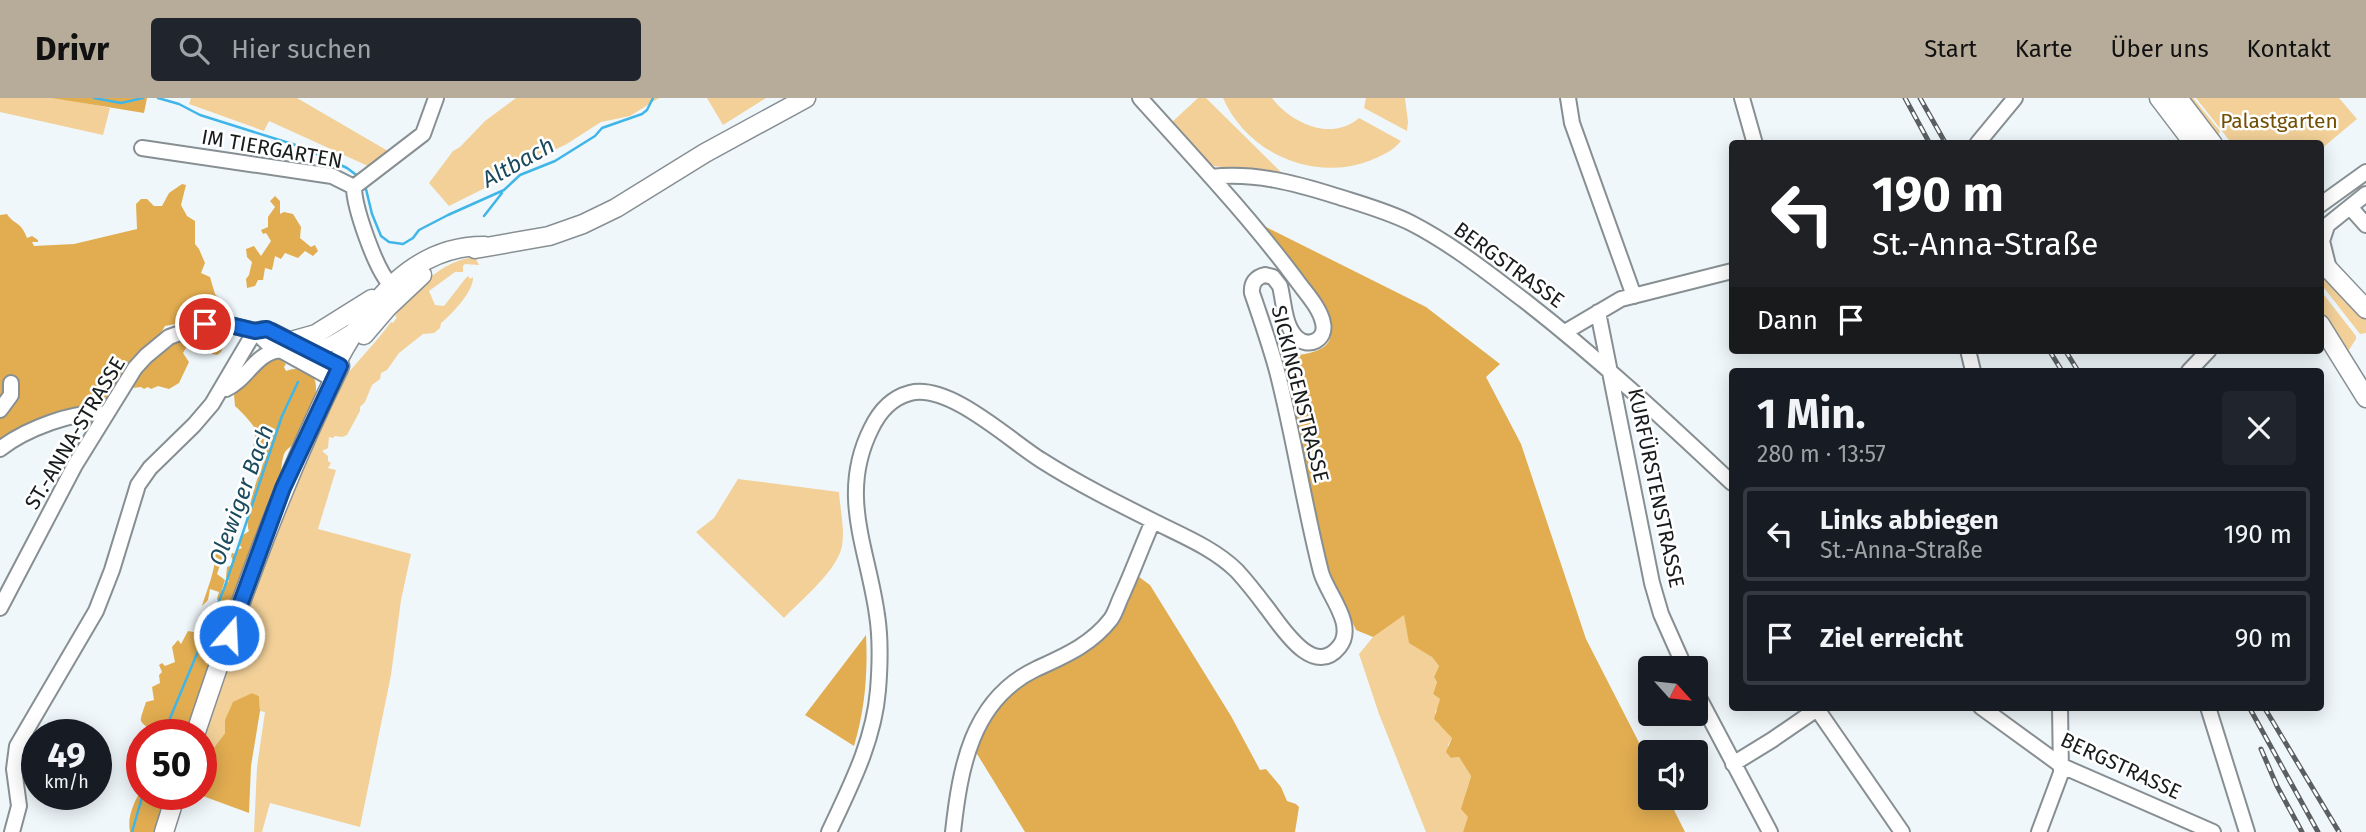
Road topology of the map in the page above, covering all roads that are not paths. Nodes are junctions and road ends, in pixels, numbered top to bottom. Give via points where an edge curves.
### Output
1 (436, 98) edge
2 (806, 98) edge
3 (1140, 98) edge
4 (1568, 98) edge
5 (1742, 98) edge
6 (2015, 98) edge
7 (2159, 98) edge
8 (2178, 98) edge
9 (2000, 104) edge
10 (1754, 140) edge
11 (1979, 140) edge
12 (2191, 140) edge
13 (2210, 140) edge
14 (142, 148) dead end
15 (2366, 172) edge
16 (1211, 177) junction
17 (359, 182) junction
18 (2366, 194) edge
19 (2324, 202) edge
20 (2350, 207) junction
21 (2366, 225) edge
22 (2324, 229) edge
23 (2325, 265) edge
24 (1729, 272) edge
25 (393, 288) junction
26 (1634, 296) junction
27 (2366, 309) edge
28 (1598, 312) junction
29 (354, 330) junction
30 (2324, 330) edge
31 (255, 331) junction
32 (1565, 332) junction
33 (286, 345) junction
34 (308, 349) junction
35 (2205, 354) edge
36 (2192, 368) edge
37 (336, 372) junction
38 (1611, 372) junction
39 (11, 383) dead end
40 (221, 390) junction
41 (2366, 398) edge
42 (0, 410) edge
43 (106, 414) junction
44 (0, 449) edge
45 (1729, 480) edge
46 (1153, 521) junction
47 (0, 608) edge
48 (1680, 656) edge
49 (1814, 711) edge
50 (1820, 711) edge
51 (1986, 711) edge
52 (2060, 711) edge
53 (2209, 711) edge
54 (1708, 715) edge
55 (200, 719) edge
56 (15, 754) junction
57 (0, 762) edge
58 (1733, 764) junction
59 (2062, 766) junction
60 (171, 810) edge
61 (12, 832) edge
62 (164, 832) edge
63 (829, 832) edge
64 (953, 832) edge
65 (1770, 832) edge
66 (1902, 832) edge
67 (2039, 832) edge
68 (2213, 832) edge
69 (2247, 832) edge

1 - 17 street via 423,134
2 - 25 main road via 583,224 537,239 447,251 423,263
3 - 16 street, SICKINGENSTRASSE
4 - 26 street via 1572,123
5 - 10 street
6 - 9 street
7 - 12 main road
8 - 13 main road
9 - 11 street
14 - 17 street, IM TIERGARTEN
15 - 19 street
16 - 32 street, BERGSTRASSE via 1244,176 1300,185 1410,222 1472,260
16 - 46 street, SICKINGENSTRASSE via 1275,251 1323,321 1318,340 1301,341 1291,330 1276,280 1265,275 1253,283 1322,577 1345,626 1340,646 1324,656 1302,650 1234,568
17 - 25 street, IM TIERGARTEN via 376,263
18 - 20 street
20 - 21 street
20 - 22 street
23 - 27 main road
24 - 26 street
25 - 29 main road
25 - 33 main road via 316,334
25 - 37 main road via 348,363
26 - 28 street
28 - 32 street
28 - 38 street, KURFÜRSTENSTRASSE
29 - 34 street via 330,345
29 - 37 main road
30 - 41 main road
31 - 33 street, ST.-ANNA-STRASSE via 267,329
31 - 40 street
31 - 43 street, ST.-ANNA-STRASSE via 205,324 169,337 135,368
32 - 38 street, BERGSTRASSE
33 - 34 street, ST.-ANNA-STRASSE
33 - 37 street
33 - 40 street via 260,358 231,387
34 - 37 street, ST.-ANNA-STRASSE
35 - 36 street
37 - 55 main road via 283,488
38 - 45 street, BERGSTRASSE
38 - 48 street, KURFÜRSTENSTRASSE via 1652,583
39 - 42 street via 11,395
40 - 56 street via 138,485 96,611 21,736
43 - 44 street via 75,415 22,435
43 - 47 street, ST.-ANNA-STRASSE
46 - 63 street, SICKINGENSTRASSE via 1039,459 951,400 915,392 884,407 858,460 855,488 856,514 878,619 878,696 859,767
46 - 64 street via 1112,618 1077,650 1014,682 985,714 964,760
49 - 58 street
50 - 66 street
51 - 59 street, BERGSTRASSE
52 - 59 street
53 - 69 street
54 - 58 street
56 - 57 street
56 - 61 street via 19,806
58 - 65 street
59 - 67 street
59 - 68 street, BERGSTRASSE
60 - 62 main road

